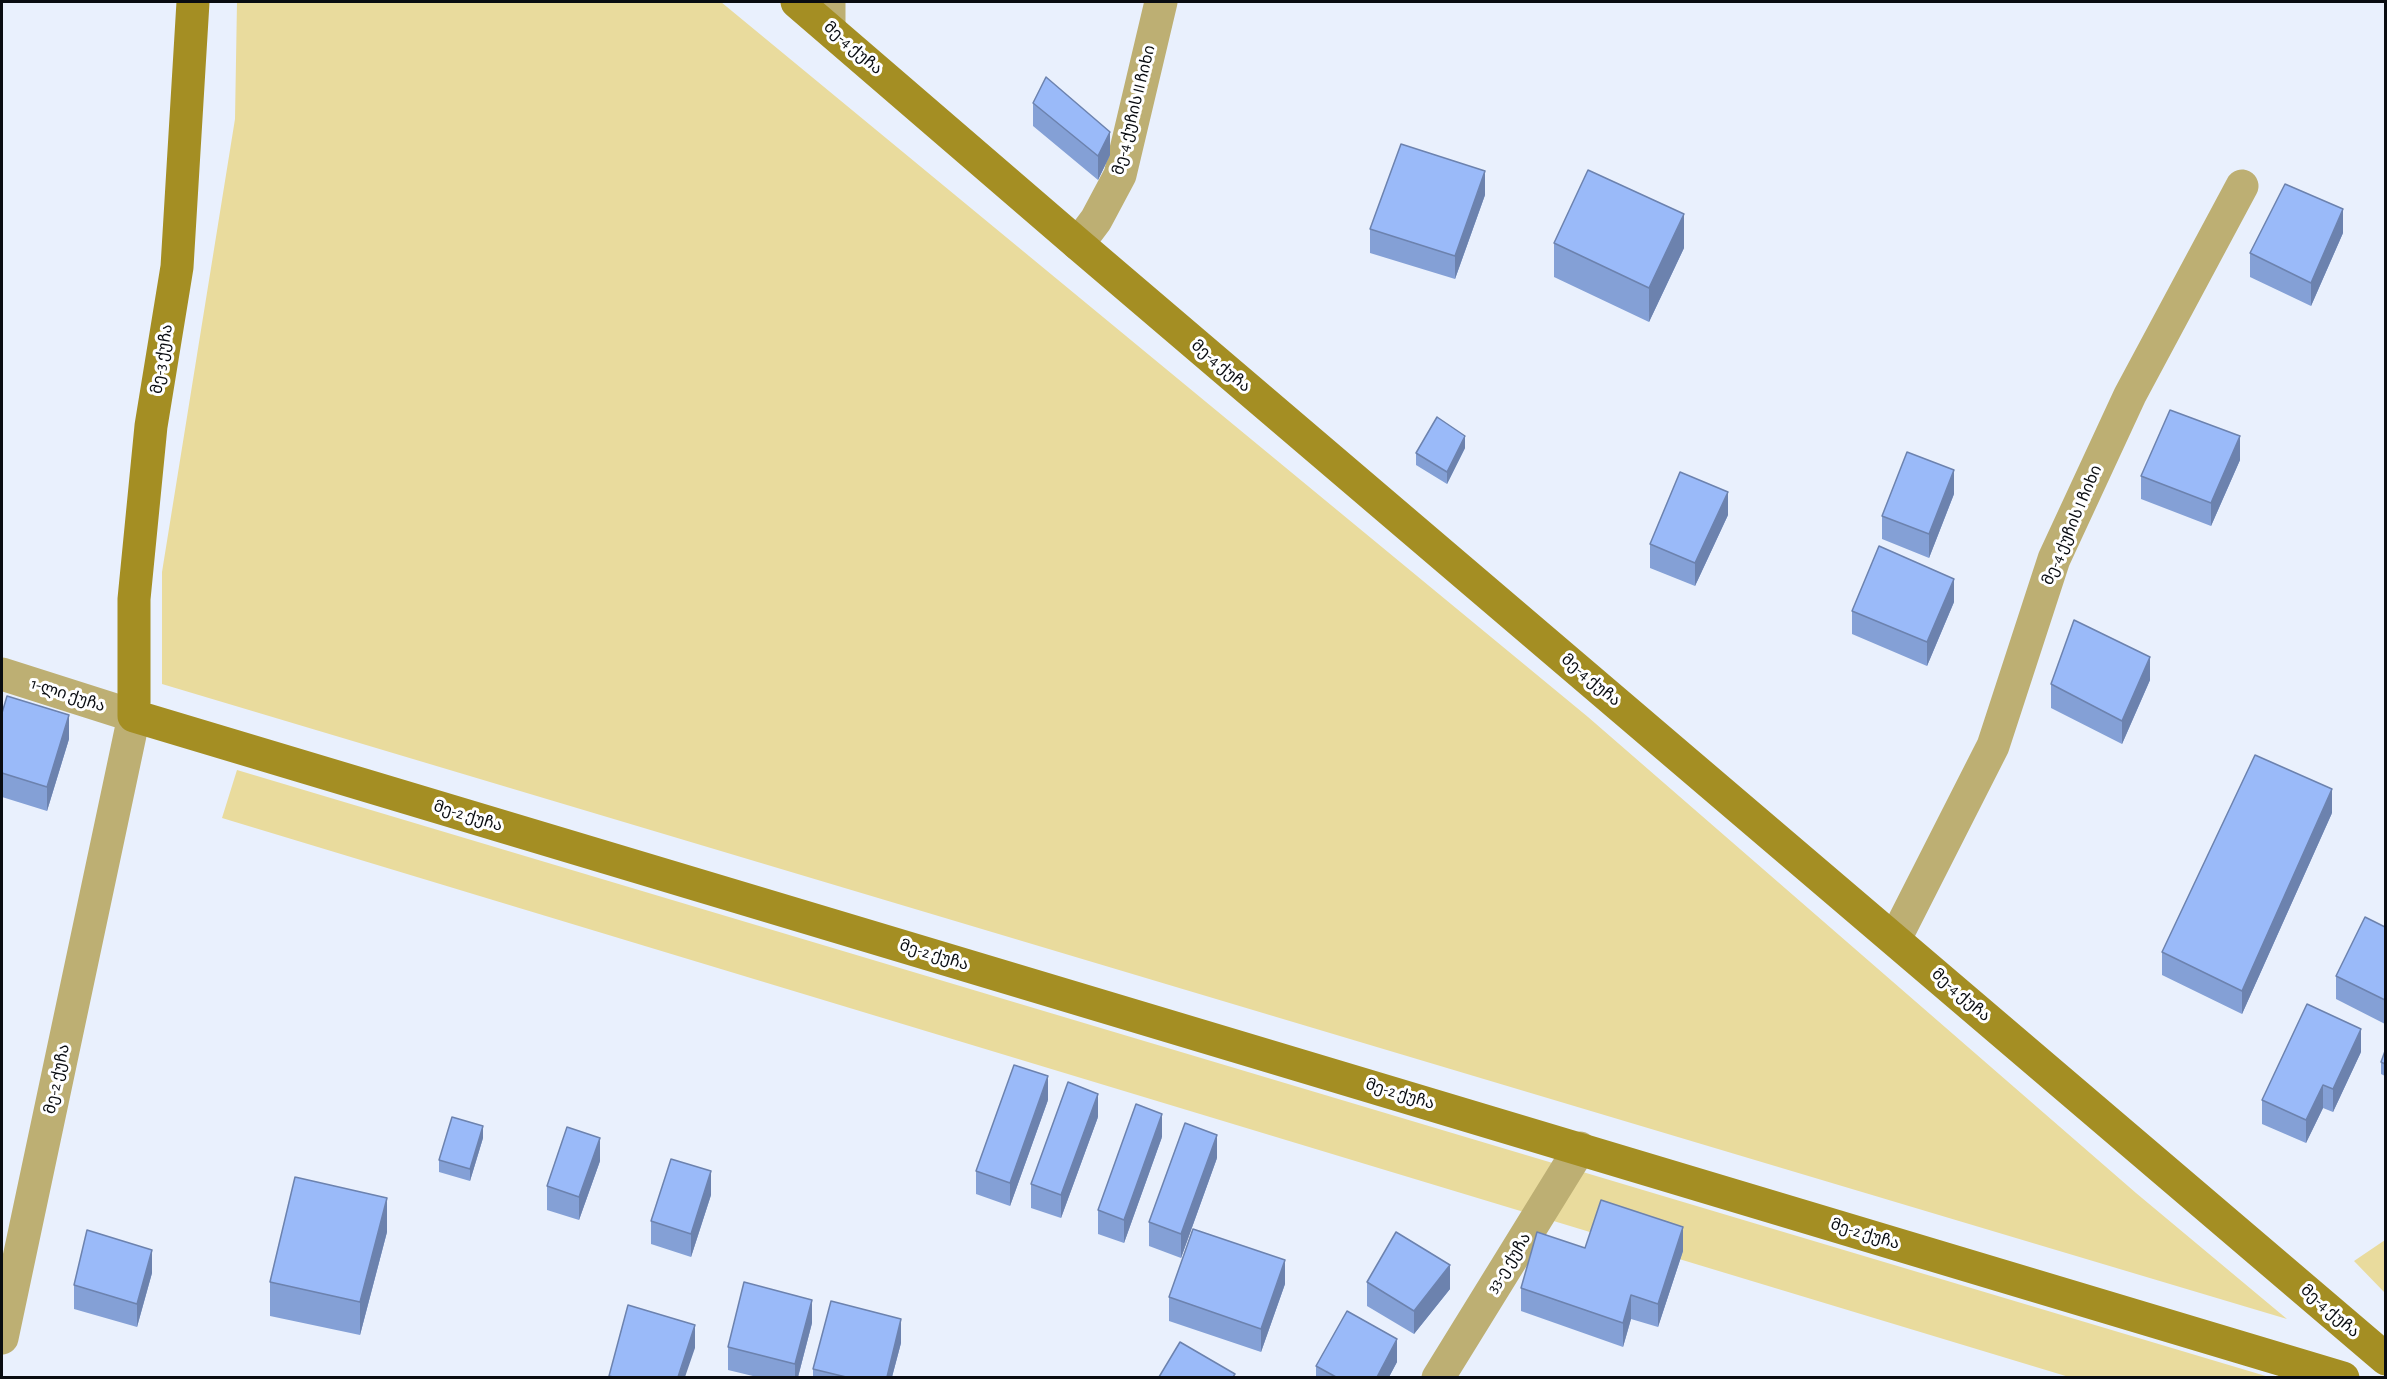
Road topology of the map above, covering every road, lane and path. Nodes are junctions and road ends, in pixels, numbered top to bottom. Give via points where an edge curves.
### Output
1 (193, 2) edge
2 (797, 2) edge
3 (1161, 2) edge
4 (829, 14) edge
5 (2242, 186) dead end
6 (1078, 244) junction
7 (2, 674) edge
8 (134, 716) junction
9 (1895, 939) junction
10 (1580, 1148) junction
11 (2, 1338) edge
12 (2385, 1359) edge
13 (1438, 1377) edge
14 (2343, 1377) edge

1 - 8 street, მე-3 ქუჩა via 177,267 151,426 134,599
2 - 4 street, მე-4 ქუჩა
3 - 6 street, მე-4 ქუჩის II ჩიხი via 1120,175
4 - 6 street, მე-4 ქუჩა
5 - 9 street, მე-4 ქუჩის I ჩიხი via 2130,395 2054,559 1993,746
6 - 9 street, მე-4 ქუჩა
7 - 8 street, 1-ლი ქუჩა
8 - 10 street, მე-2 ქუჩა
8 - 11 street, მე-2 ქუჩა
9 - 12 street, მე-4 ქუჩა
10 - 13 street, 33-ე ქუჩა
10 - 14 street, მე-2 ქუჩა

